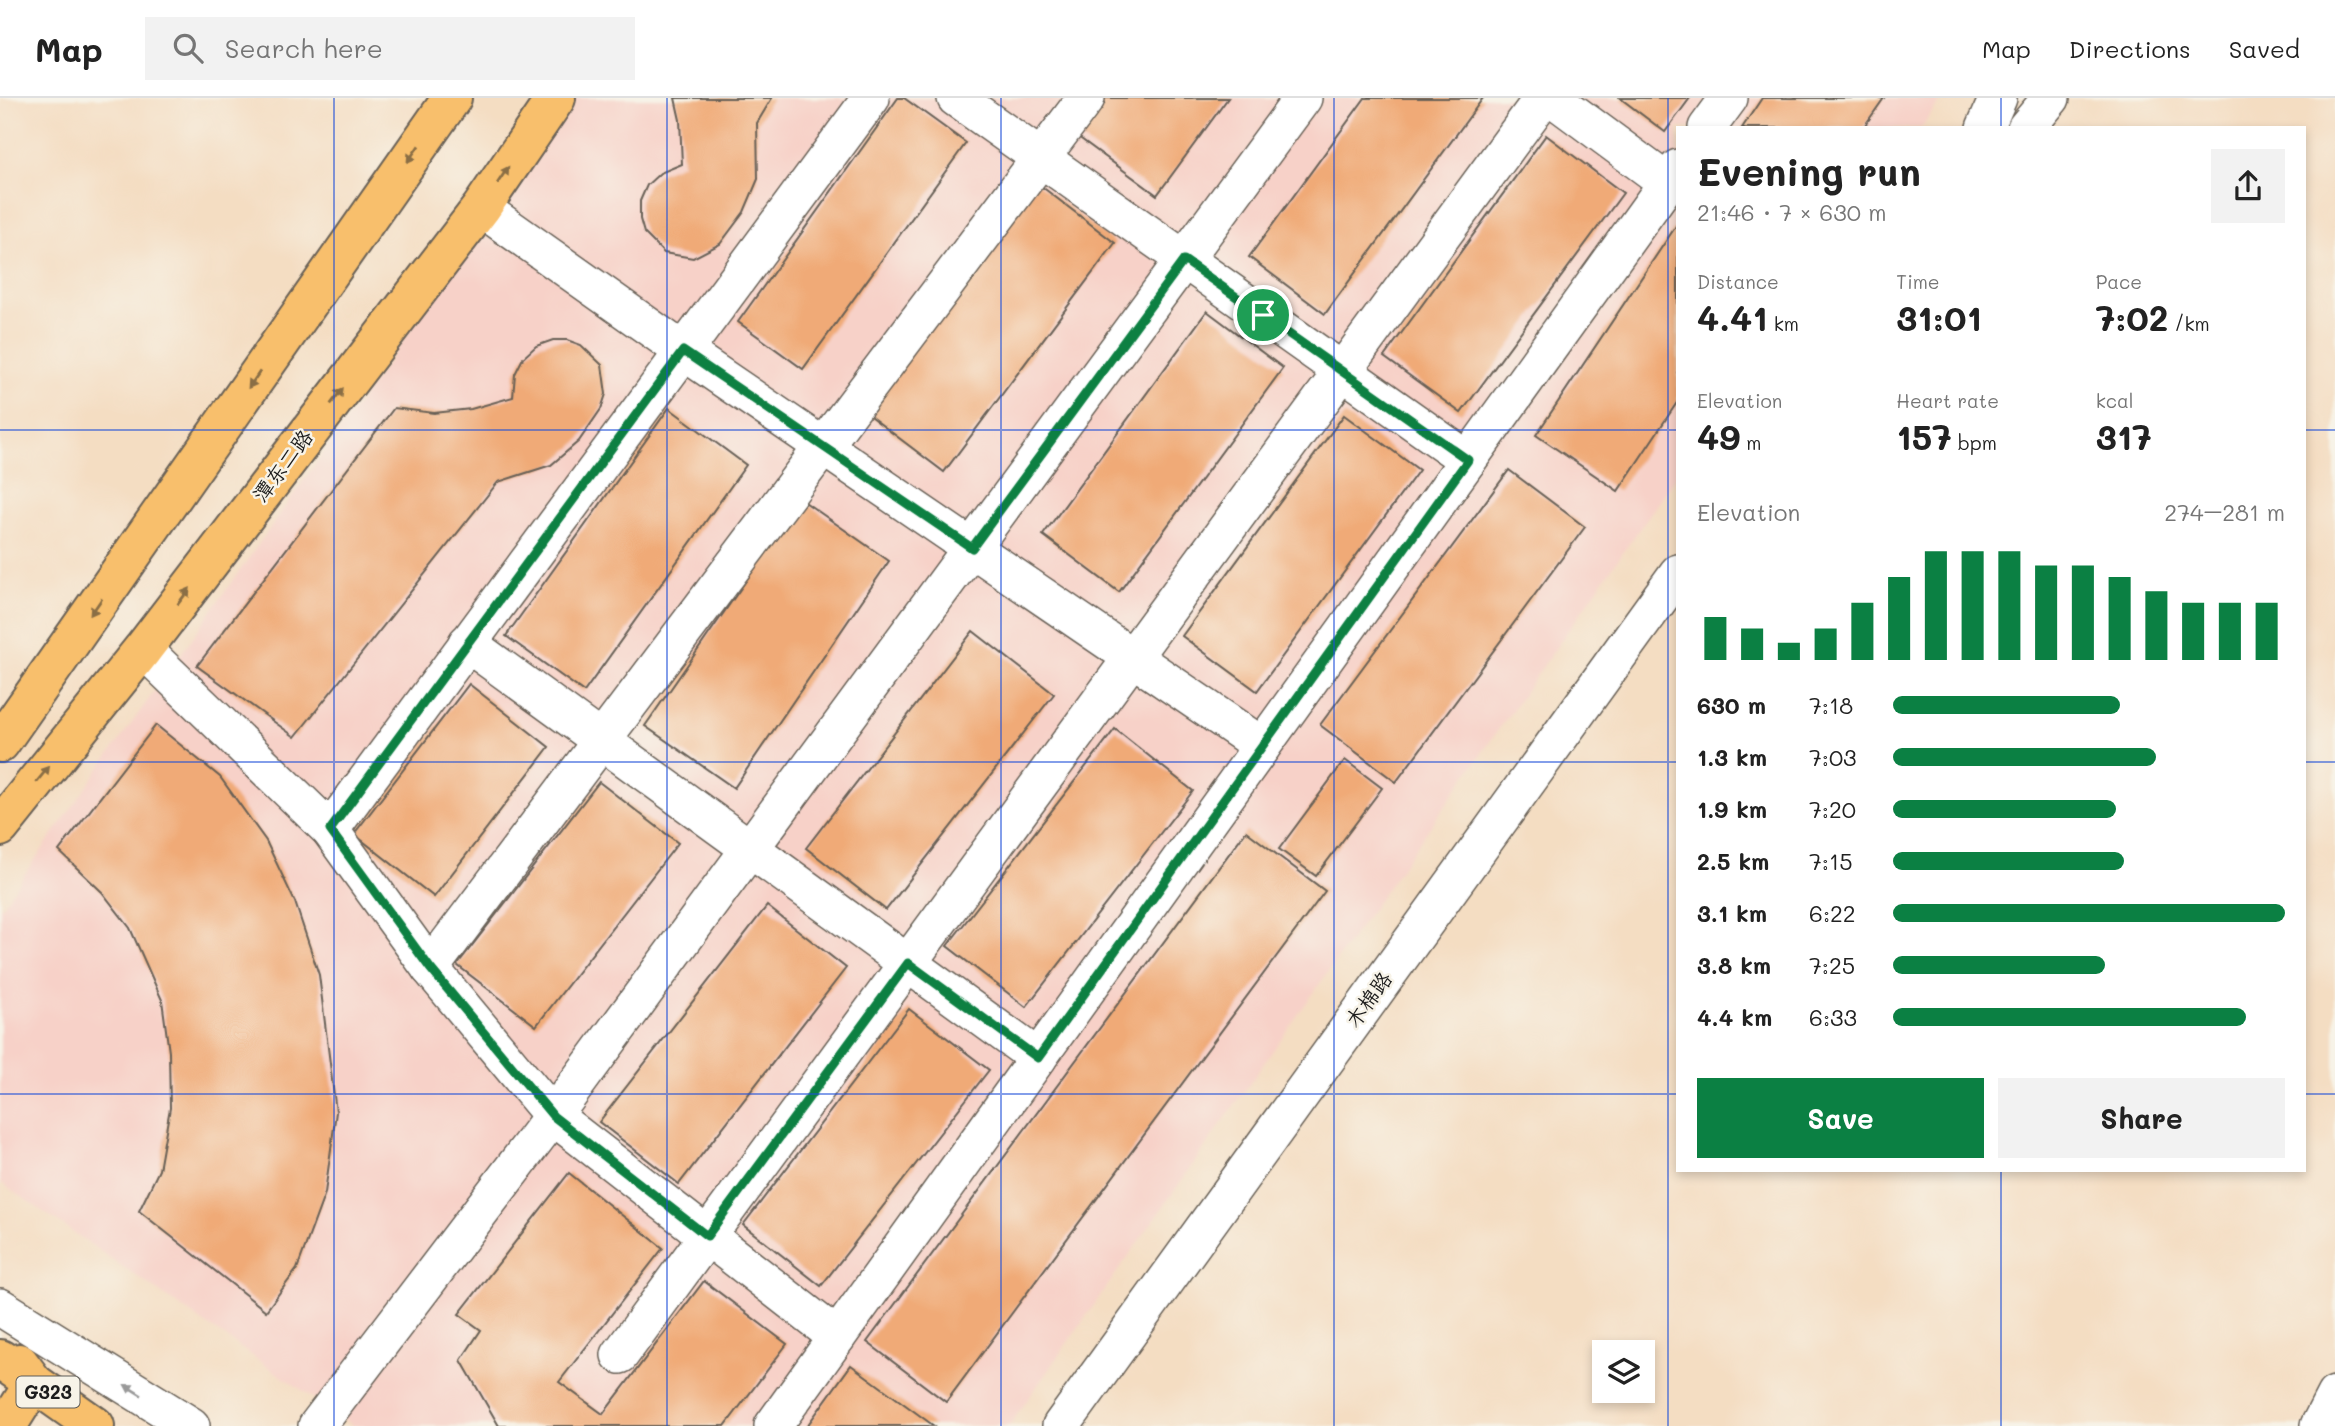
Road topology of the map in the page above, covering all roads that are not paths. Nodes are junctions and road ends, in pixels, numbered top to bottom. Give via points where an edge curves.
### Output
1 (452, 98) edge
2 (556, 98) edge
3 (871, 98) edge
4 (956, 98) edge
5 (1086, 98) edge
6 (1303, 98) edge
7 (1543, 98) edge
8 (1553, 98) edge
9 (1729, 98) edge
10 (1998, 98) edge
11 (2051, 98) edge
12 (1708, 126) edge
13 (1986, 126) edge
14 (2028, 126) edge
15 (1041, 158) junction
16 (1673, 175) edge
17 (481, 208) junction
18 (1184, 260) junction
19 (683, 351) junction
20 (1343, 371) junction
21 (824, 445) junction
22 (1468, 460) junction
23 (972, 548) junction
24 (1676, 576) edge
25 (467, 643) junction
26 (143, 649) junction
27 (1132, 657) junction
28 (601, 740) junction
29 (0, 743) edge
30 (1262, 746) junction
31 (0, 827) edge
32 (330, 830) junction
33 (750, 848) junction
34 (908, 963) junction
35 (430, 968) junction
36 (1038, 1058) junction
37 (553, 1116) junction
38 (707, 1236) junction
39 (0, 1307) edge
40 (837, 1336) junction
41 (0, 1339) edge
42 (620, 1355) dead end
43 (0, 1359) edge
44 (34, 1383) junction
45 (2335, 1395) edge
46 (7, 1426) edge
47 (95, 1426) edge
48 (191, 1426) edge
49 (317, 1426) edge
50 (773, 1426) edge
51 (1060, 1426) edge
52 (2319, 1426) edge

1 -> 29 highway
17 -> 2 highway, 潭东二路
3 - 19 street
4 - 15 street
5 - 15 street
6 - 18 street
7 - 20 street
8 - 16 street
9 - 12 street
10 - 13 street
11 - 14 street
15 - 18 street
15 - 21 street
16 - 22 street
17 - 19 street
26 -> 17 highway, 潭东二路
18 - 20 street
18 - 23 street
19 - 21 street
19 - 25 street
20 - 22 street
20 - 27 street
21 - 23 street
21 - 28 street
22 - 30 street
23 - 27 street
23 - 33 street
24 - 51 street, 木棉路
25 - 28 street
25 - 32 street
31 -> 26 highway, 潭东二路
26 - 32 street
27 - 30 street
27 - 34 street
28 - 33 street
28 - 35 street
30 - 36 street
32 - 35 street
33 - 34 street
33 - 37 street
34 - 36 street
34 - 38 street
35 - 37 street
36 - 40 street
37 - 38 street
37 - 49 street
38 - 40 street
38 - 42 street
48 -> 39 street
40 - 50 street
41 - 44 highway
43 - 44 highway, G323
44 - 46 highway
44 - 47 highway, G323
45 - 52 street

